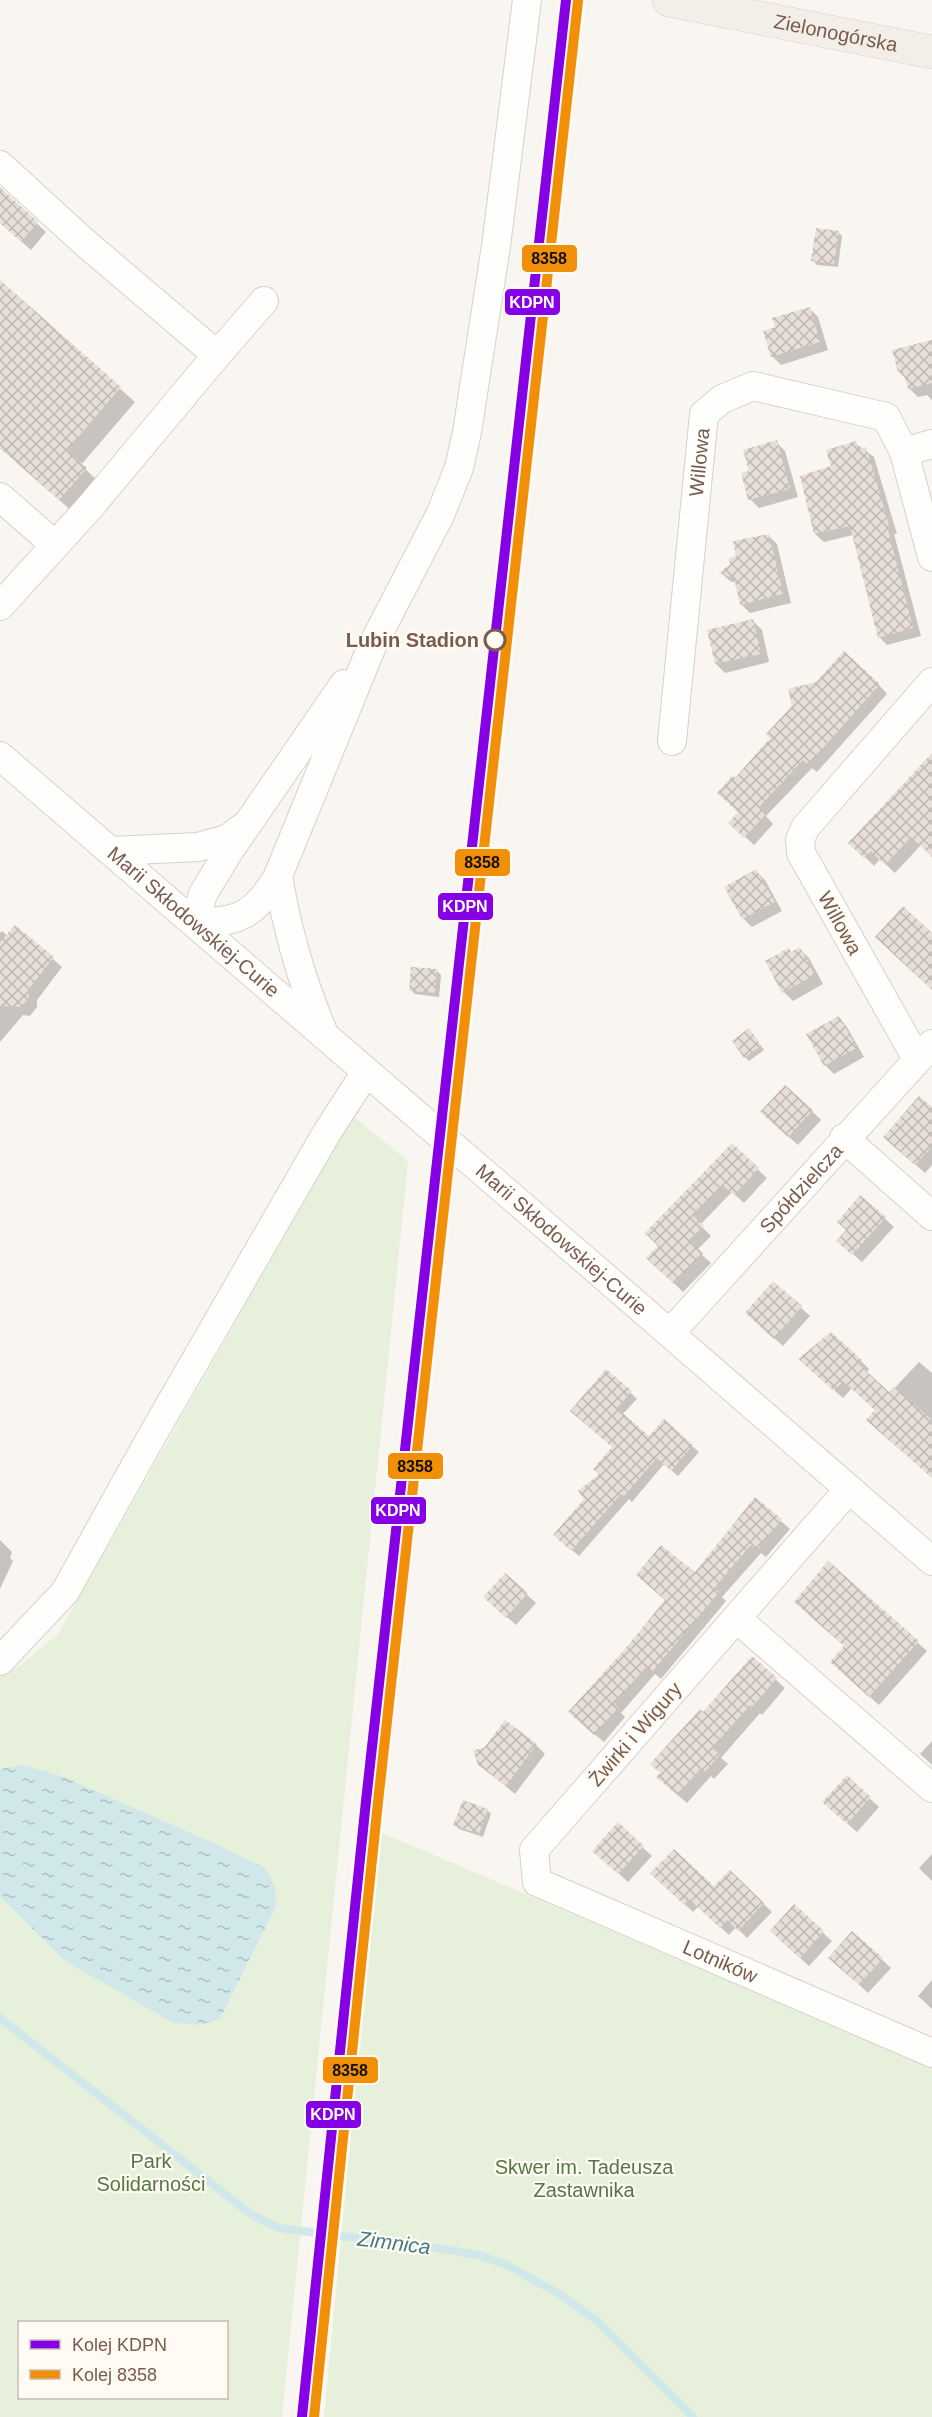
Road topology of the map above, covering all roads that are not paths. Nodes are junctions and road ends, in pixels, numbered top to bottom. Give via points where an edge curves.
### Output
1 (527, 0) edge
2 (669, 0) edge
3 (932, 52) edge
4 (0, 165) edge
5 (264, 301) dead end
6 (217, 355) junction
7 (932, 444) edge
8 (904, 452) junction
9 (0, 496) edge
10 (54, 544) junction
11 (932, 557) edge
12 (0, 606) edge
13 (372, 646) junction
14 (932, 682) edge
15 (672, 741) dead end
16 (0, 756) edge
17 (246, 825) junction
18 (111, 851) junction
19 (278, 876) junction
20 (195, 921) junction
21 (326, 1038) junction
22 (925, 1052) edge
23 (366, 1072) junction
24 (844, 1138) junction
25 (932, 1216) edge
26 (670, 1333) junction
27 (849, 1490) junction
28 (932, 1561) edge
29 (736, 1618) junction
30 (0, 1661) edge
31 (932, 1788) edge
32 (534, 1850) joint
33 (932, 2052) edge

1 - 13 street via 496,246 459,468 440,515
2 - 3 main road, Zielonogórska
4 - 6 street
5 - 6 street
6 - 10 street via 90,507
7 - 8 street
8 - 11 street, Willowa
8 - 15 street, Willowa via 886,417 753,386 722,399 704,414
9 - 10 street
10 - 12 street
13 - 17 street
13 - 19 street
14 - 22 street, Willowa via 806,828 800,840 801,853
16 - 18 street, Marii Skłodowskiej-Curie
17 - 18 street via 227,839 207,845
17 - 20 street via 203,894
18 - 20 street, Marii Skłodowskiej-Curie
19 - 20 street via 265,898 242,916 218,923
19 - 21 street via 299,966
20 - 21 street, Marii Skłodowskiej-Curie
21 - 23 street, Marii Skłodowskiej-Curie
22 - 24 street, Spółdzielcza
23 - 26 street, Marii Skłodowskiej-Curie
23 - 30 street via 320,1144 65,1592
24 - 25 street
24 - 26 street, Spółdzielcza
26 - 27 street, Marii Skłodowskiej-Curie
27 - 28 street, Marii Skłodowskiej-Curie
27 - 29 street, Żwirki i Wigury
29 - 31 street
29 - 32 street, Żwirki i Wigury
32 - 33 street, Lotników via 537,1882

